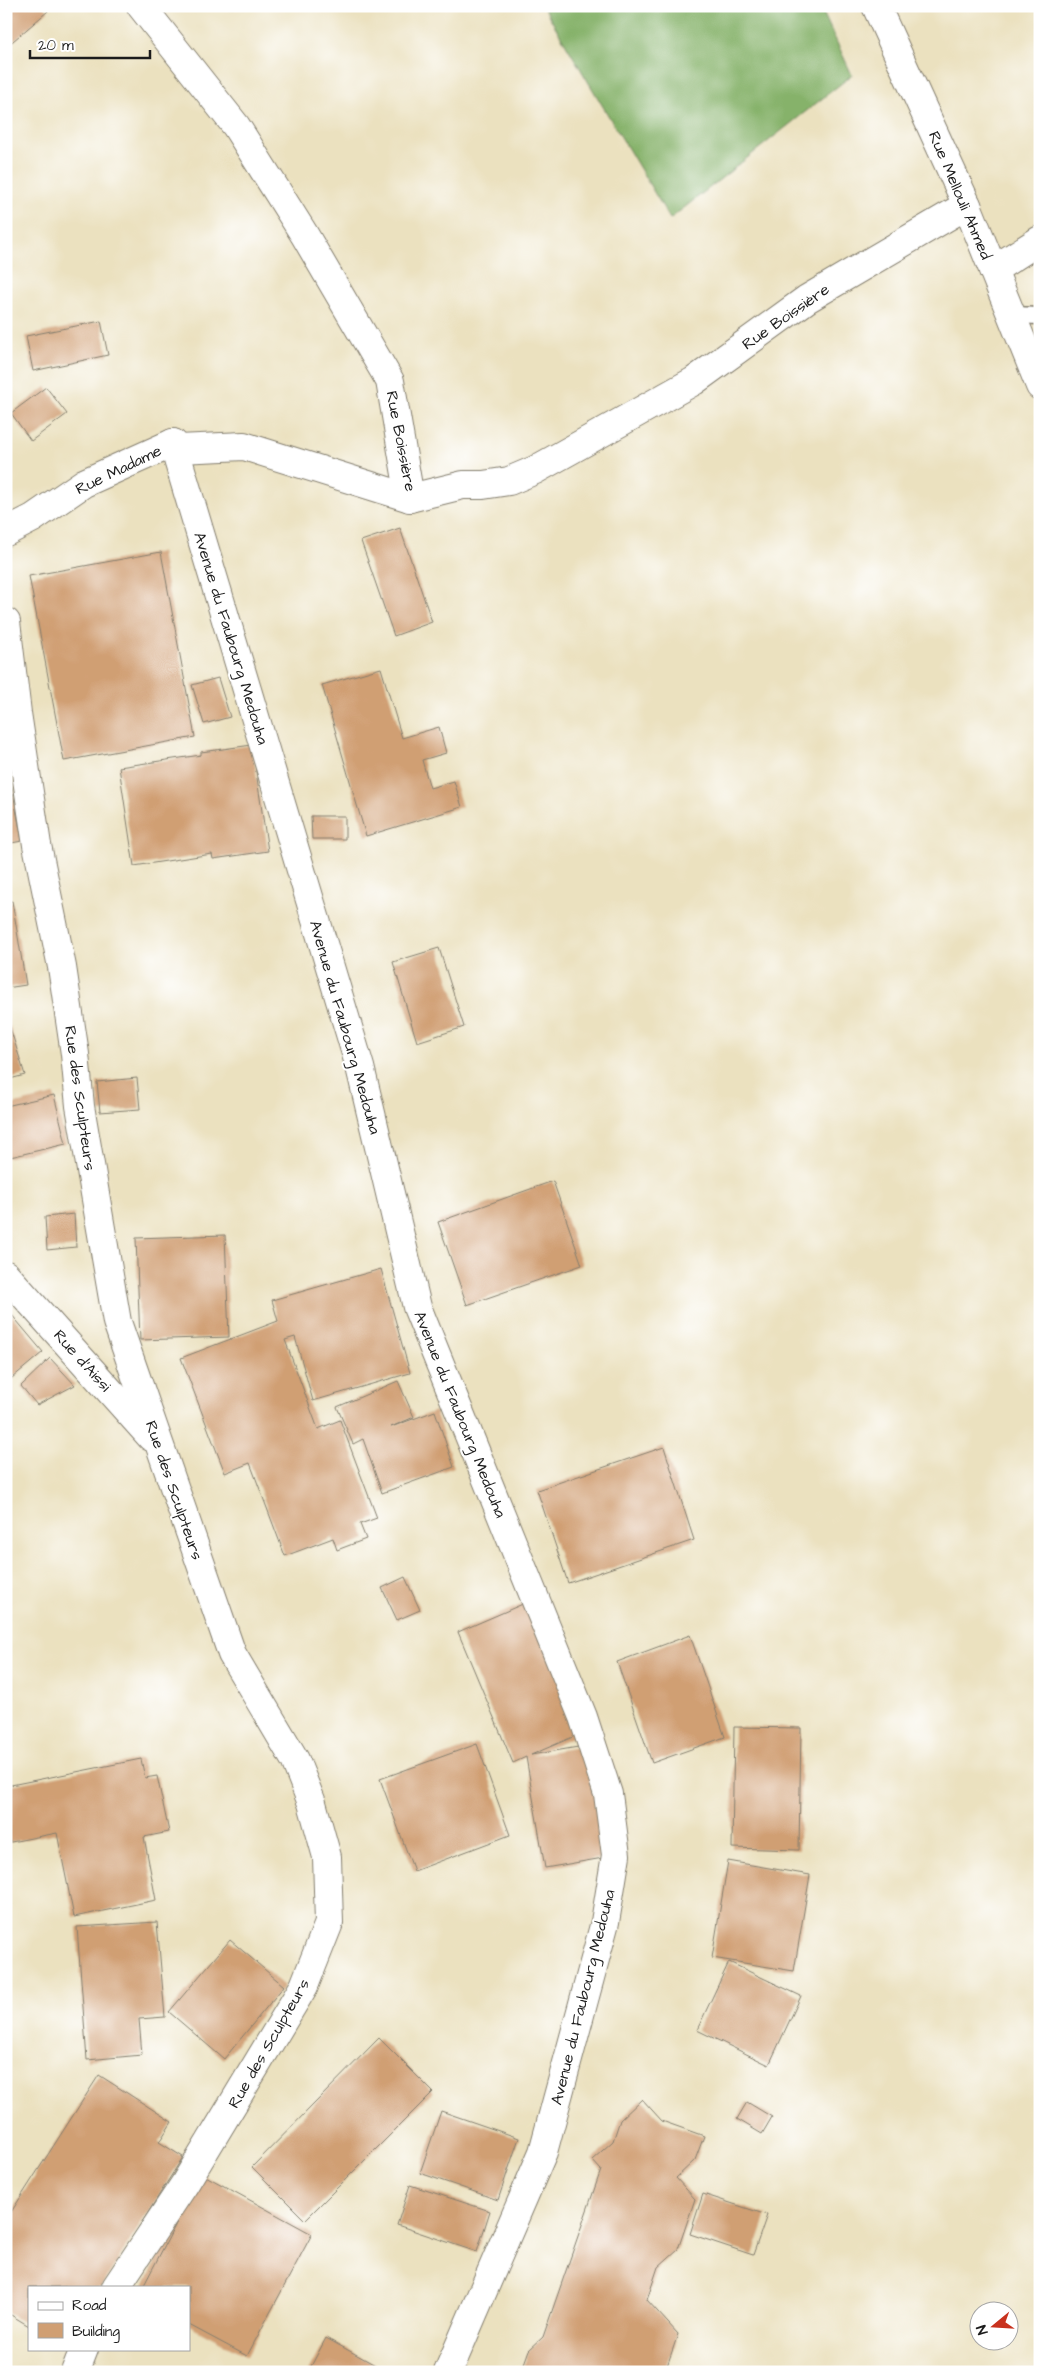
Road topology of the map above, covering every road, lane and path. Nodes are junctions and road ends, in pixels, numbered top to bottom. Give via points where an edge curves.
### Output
1 (141, 6) edge
2 (876, 6) edge
3 (967, 205) junction
4 (1040, 240) edge
5 (993, 270) junction
6 (1011, 315) junction
7 (1040, 316) edge
8 (1040, 386) edge
9 (173, 443) junction
10 (410, 498) junction
11 (6, 532) edge
12 (6, 622) edge
13 (6, 1274) edge
14 (159, 1446) junction
15 (117, 2286) edge
16 (84, 2350) edge
17 (75, 2372) edge
18 (448, 2372) edge

1 - 10 street, Rue Boissière via 236,126 390,380
2 - 3 street, Rue Mellouli Ahmed
3 - 5 street, Rue Mellouli Ahmed
3 - 10 street, Rue Boissière via 807,298 694,381 535,470 509,481 462,485
4 - 5 street
5 - 6 street, Rue Mellouli Ahmed
6 - 7 lane
6 - 8 street, Rue Mellouli Ahmed
9 - 10 street, Rue Madame via 179,449 244,446
9 - 11 street, Rue Madame via 84,483 34,518
9 - 18 street, Avenue du Faubourg Medouha via 360,1067 417,1307 583,1717 608,1794 616,1855 605,1922 543,2152
12 - 14 street, Rue des Sculpteurs via 36,836 63,977 80,1106 117,1322
13 - 14 street, Rue d'Aissi
14 - 15 street, Rue des Sculpteurs via 232,1654 295,1760 312,1803 327,1857 329,1923 304,1986 184,2185
16 - 17 street

